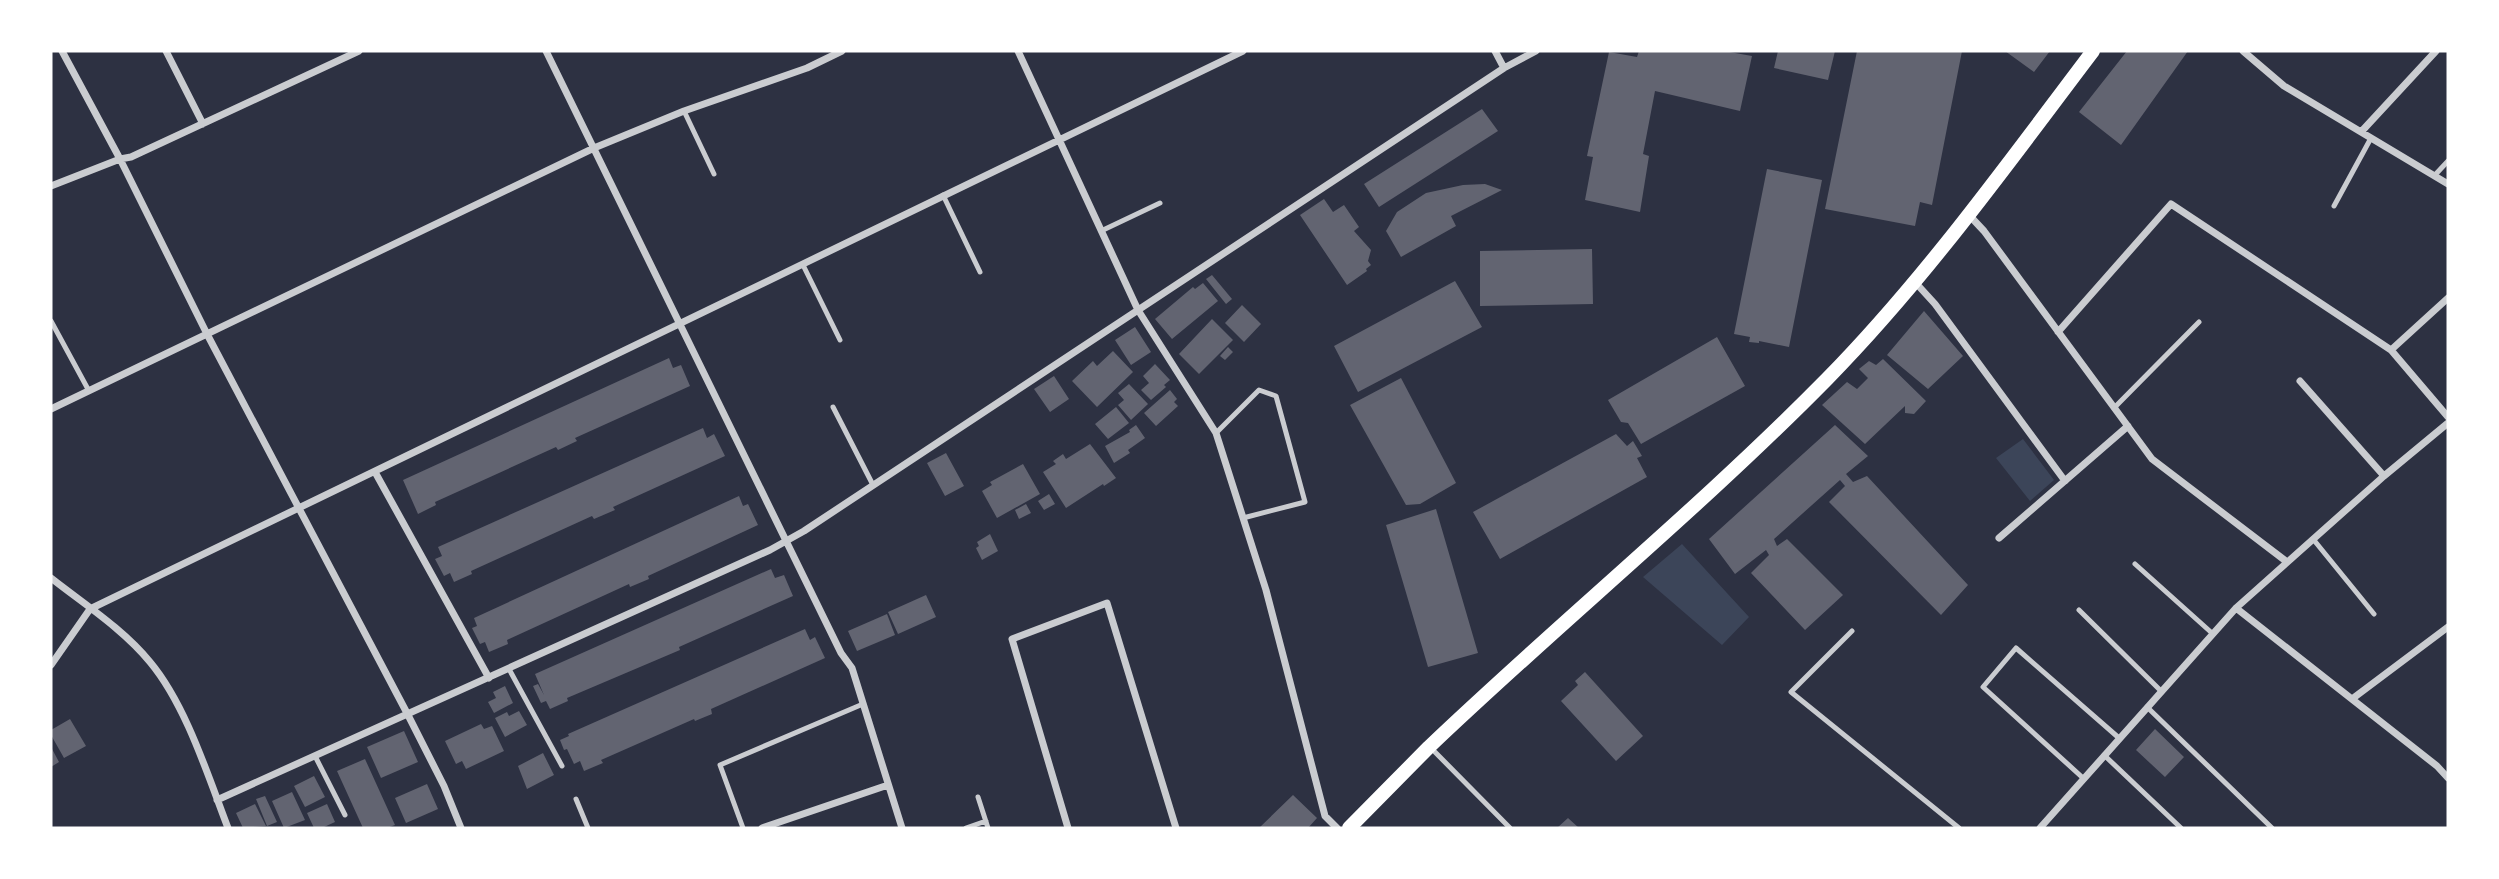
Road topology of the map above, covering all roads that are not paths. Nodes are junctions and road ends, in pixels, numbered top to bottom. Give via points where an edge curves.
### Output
1 (62, 51) edge
2 (166, 51) edge
3 (359, 51) edge
4 (545, 51) edge
5 (842, 51) edge
6 (1018, 51) edge
7 (1243, 51) edge
8 (1495, 51) edge
9 (1536, 51) edge
10 (2093, 51) edge
11 (2243, 51) edge
12 (2436, 51) edge
13 (1504, 68) junction
14 (684, 111) junction
15 (203, 124) junction
16 (2361, 132) junction
17 (2371, 138) junction
18 (1059, 140) junction
19 (594, 148) junction
20 (120, 159) junction
21 (2448, 161) edge
22 (714, 174) dead end
23 (2434, 176) junction
24 (2448, 184) edge
25 (51, 186) edge
26 (943, 195) junction
27 (1160, 203) dead end
28 (2334, 206) dead end
29 (1969, 215) junction
30 (1101, 231) junction
31 (803, 265) junction
32 (980, 272) dead end
33 (1914, 281) junction
34 (2448, 298) edge
35 (1138, 310) junction
36 (51, 321) edge
37 (2199, 322) dead end
38 (680, 324) junction
39 (2058, 332) junction
40 (207, 334) junction
41 (840, 340) dead end
42 (2392, 350) junction
43 (2300, 381) dead end
44 (89, 391) junction
45 (833, 407) dead end
46 (2114, 408) junction
47 (51, 409) edge
48 (2448, 420) edge
49 (2128, 426) junction
50 (1216, 433) junction
51 (374, 472) junction
52 (2384, 476) junction
53 (2065, 481) junction
54 (873, 485) junction
55 (300, 509) junction
56 (1243, 519) junction
57 (1999, 538) dead end
58 (2313, 539) junction
59 (787, 540) junction
60 (2287, 562) junction
61 (2135, 564) dead end
62 (51, 578) edge
63 (2236, 608) junction
64 (90, 609) junction
65 (2079, 610) dead end
66 (2374, 614) dead end
67 (2448, 627) edge
68 (1852, 631) dead end
69 (2213, 634) junction
70 (51, 665) edge
71 (509, 669) junction
72 (489, 678) junction
73 (2161, 691) junction
74 (2352, 699) junction
75 (863, 704) junction
76 (2147, 707) junction
77 (408, 715) junction
78 (2119, 738) junction
79 (1430, 747) junction
80 (2104, 755) junction
81 (315, 756) junction
82 (562, 766) dead end
83 (2083, 778) junction
84 (2448, 778) edge
85 (888, 785) junction
86 (978, 797) dead end
87 (576, 799) dead end
88 (217, 800) junction
89 (345, 815) dead end
90 (987, 825) edge
91 (228, 828) edge
92 (461, 828) edge
93 (588, 828) edge
94 (743, 828) edge
95 (762, 828) edge
96 (902, 828) edge
97 (966, 828) edge
98 (1068, 828) edge
99 (1177, 828) edge
100 (1337, 828) edge
101 (1349, 828) edge
102 (1510, 828) edge
103 (1959, 828) edge
104 (2040, 828) edge
105 (2181, 828) edge
106 (2272, 828) edge

1 - 20 street
2 - 15 street
3 - 15 street
4 - 19 street
5 - 14 street
6 - 18 street
7 - 18 street
8 - 13 street
9 - 13 street
10 - 29 main road
11 - 16 street via 2284,86
12 - 16 street
13 - 35 street
14 - 19 street
14 - 22 lane
15 - 20 street
16 - 17 street
17 - 23 street
17 - 28 lane
18 - 26 street
18 - 30 street
19 - 38 street
19 - 40 street
20 - 25 street
20 - 40 street
21 - 23 lane
23 - 24 street
26 - 31 street
26 - 32 lane
27 - 30 lane
29 - 33 main road
29 - 39 street
30 - 35 street
31 - 38 street
31 - 41 lane
33 - 53 street via 1936,304
33 - 79 main road via 1828,378 1746,458
34 - 42 street
35 - 50 street
35 - 54 street
36 - 44 lane
37 - 46 lane
38 - 51 street
38 - 59 street
39 - 42 street via 2171,204
39 - 46 street
40 - 44 street
40 - 55 street
42 - 48 street
43 - 52 street
44 - 47 street
45 - 54 lane
46 - 49 street
48 - 52 street
49 - 53 street
49 - 60 street via 2152,459
50 - 56 street
50 - 56 lane via 1259,390 1276,396 1305,502
51 - 55 street
51 - 72 street
52 - 58 street
53 - 57 street
54 - 59 street
55 - 64 street
55 - 77 street
56 - 100 street via 1325,816
58 - 60 street
58 - 66 lane
59 - 71 street
59 - 75 street via 852,668
60 - 63 street
61 - 69 lane
62 - 64 street
63 - 69 street
63 - 74 street
64 - 70 street
64 - 88 street via 128,640 166,685
65 - 73 lane
67 - 74 street
68 - 103 lane via 1791,692
69 - 73 street
71 - 72 street
71 - 82 lane
72 - 77 street
73 - 76 street
74 - 84 street
75 - 85 street
75 - 94 lane via 720,765
76 - 78 street
76 - 106 lane
77 - 81 street
77 - 92 street
78 - 80 street
78 - 83 lane via 2016,648 1983,687
79 - 101 main road
79 - 102 lane
80 - 83 street
80 - 105 lane
81 - 88 street
81 - 89 lane
83 - 104 street
85 - 95 street
85 - 96 street
86 - 90 lane
87 - 93 lane
88 - 91 street
90 - 97 lane
98 - 99 street via 1012,639 1107,603

